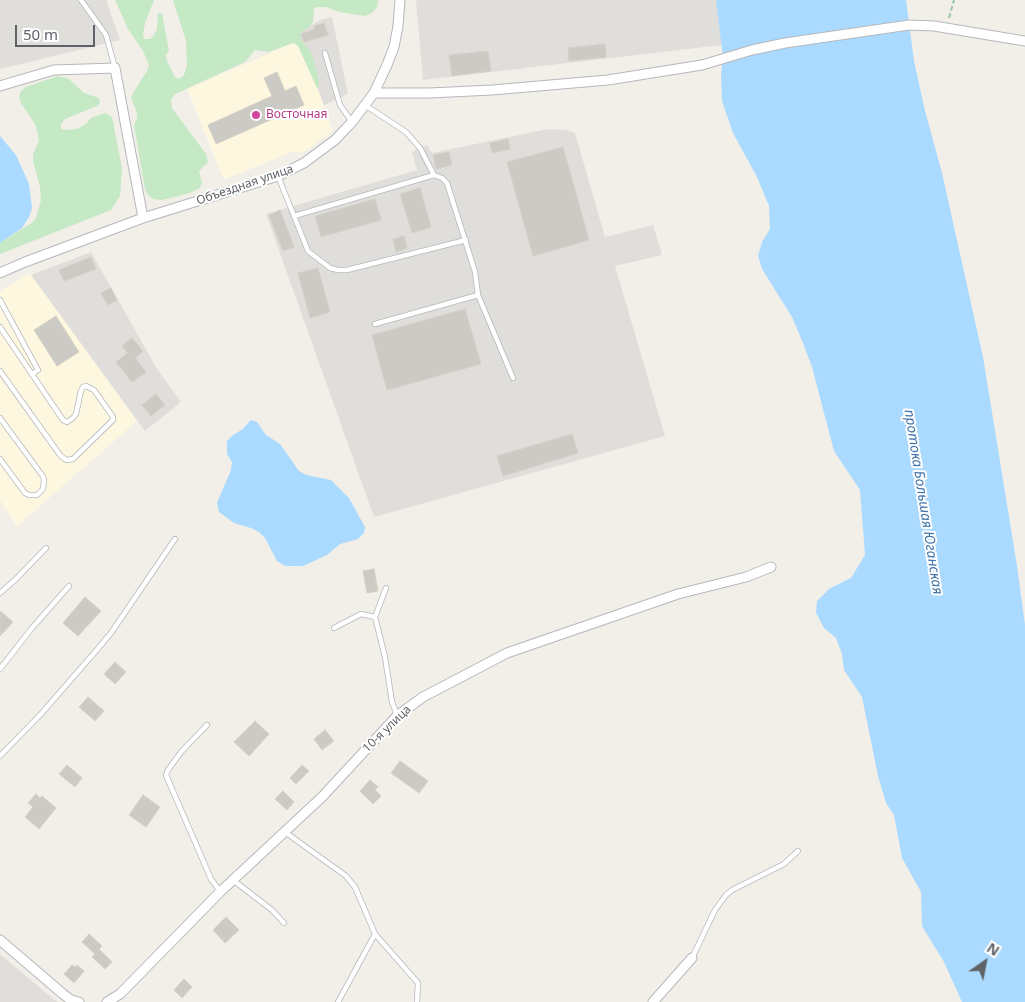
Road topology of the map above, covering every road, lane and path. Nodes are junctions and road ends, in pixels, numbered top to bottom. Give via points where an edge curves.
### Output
1 (81, 0) edge
2 (400, 0) edge
3 (954, 0) edge
4 (947, 28) junction
5 (1025, 42) edge
6 (324, 52) dead end
7 (115, 68) junction
8 (0, 86) edge
9 (374, 92) junction
10 (365, 105) junction
11 (352, 122) junction
12 (278, 176) junction
13 (434, 176) junction
14 (294, 216) junction
15 (143, 218) junction
16 (466, 240) junction
17 (0, 273) edge
18 (478, 295) junction
19 (0, 300) edge
20 (375, 324) dead end
21 (0, 326) edge
22 (0, 371) edge
23 (32, 374) junction
24 (513, 378) dead end
25 (0, 418) edge
26 (0, 459) edge
27 (176, 539) dead end
28 (46, 548) dead end
29 (772, 567) dead end
30 (69, 586) dead end
31 (386, 588) dead end
32 (0, 593) edge
33 (375, 617) junction
34 (334, 628) dead end
35 (0, 669) edge
36 (397, 716) junction
37 (207, 725) dead end
38 (0, 756) edge
39 (285, 832) junction
40 (798, 851) dead end
41 (233, 880) junction
42 (220, 892) junction
43 (284, 923) dead end
44 (374, 934) junction
45 (0, 940) edge
46 (692, 958) joint
47 (79, 1002) edge
48 (107, 1002) edge
49 (338, 1002) edge
50 (417, 1002) edge
51 (653, 1002) edge

1 - 7 lane via 106,36
2 - 9 street, Объездная улица via 394,47
3 - 4 path
4 - 5 street
4 - 9 street via 908,25 785,43 702,65 608,80 430,93
6 - 11 lane via 340,105
7 - 8 street via 54,70
7 - 15 street
9 - 10 street, Объездная улица
10 - 11 street, Объездная улица
10 - 13 lane via 406,132 420,148
11 - 12 street, Объездная улица via 319,153
12 - 14 lane
12 - 15 street, Объездная улица
13 - 14 lane
13 - 16 lane via 447,183
14 - 16 lane via 308,251 330,268 338,270
15 - 17 street, Объездная улица
16 - 18 lane
18 - 20 lane
18 - 24 lane
19 - 23 lane via 38,370
21 - 23 lane
22 - 23 lane via 60,455 66,460 73,459 111,424 113,417 94,390 86,386 81,391 76,414 67,422 63,420
25 - 26 lane via 44,479 43,489 36,495 25,493
27 - 38 lane via 95,652
28 - 32 lane
29 - 36 street, 10-я улица via 678,594 507,654 423,697
30 - 35 lane
31 - 33 lane
33 - 34 lane via 361,614
33 - 36 lane
36 - 39 street, 10-я улица
37 - 42 lane via 181,752 166,775 210,879
39 - 41 street, 10-я улица
39 - 44 lane via 346,876 355,887
40 - 46 lane via 784,864 726,895 714,910
41 - 42 street, 10-я улица
41 - 43 lane
42 - 48 street, 10-я улица via 120,994
44 - 49 lane
44 - 50 lane via 418,983
45 - 47 street via 63,994
46 - 51 street

